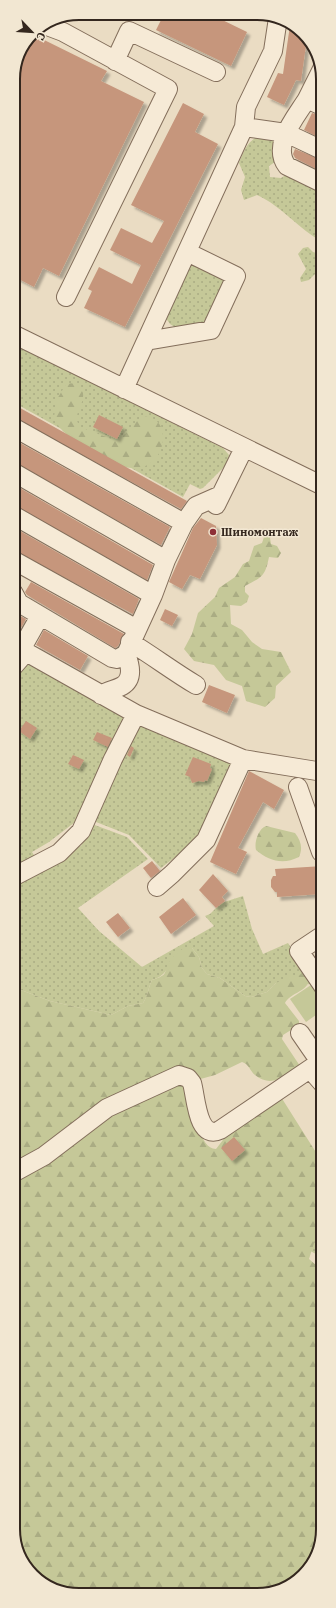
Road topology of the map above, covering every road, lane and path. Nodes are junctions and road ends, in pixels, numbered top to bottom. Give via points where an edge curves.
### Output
1 (277, 24) edge
2 (52, 28) edge
3 (115, 61) junction
4 (216, 72) dead end
5 (315, 103) edge
6 (244, 127) junction
7 (286, 133) junction
8 (316, 147) edge
9 (316, 180) edge
10 (187, 252) junction
11 (66, 297) dead end
12 (20, 337) edge
13 (146, 341) junction
14 (124, 389) junction
15 (20, 431) edge
16 (244, 448) junction
17 (20, 476) edge
18 (316, 483) edge
19 (221, 495) junction
20 (213, 512) dead end
21 (20, 519) edge
22 (184, 524) junction
23 (166, 560) junction
24 (20, 565) edge
25 (153, 596) junction
26 (20, 604) edge
27 (40, 616) junction
28 (131, 642) junction
29 (20, 647) edge
30 (196, 685) dead end
31 (101, 695) junction
32 (136, 714) junction
33 (243, 759) junction
34 (316, 771) edge
35 (298, 787) dead end
36 (316, 838) edge
37 (20, 873) edge
38 (157, 886) dead end
39 (316, 940) edge
40 (316, 976) edge
41 (300, 1033) dead end
42 (316, 1061) edge
43 (316, 1065) edge
44 (20, 1169) edge

1 - 6 street via 273,51 246,107
2 - 3 street
3 - 4 street via 129,31
3 - 11 street via 168,89
5 - 7 street
6 - 7 street
6 - 10 street
7 - 8 street
7 - 9 street via 282,146 283,162
10 - 13 street
10 - 13 street via 236,276 211,330
12 - 14 street
13 - 14 street
14 - 16 street
15 - 22 street
16 - 18 street
16 - 19 street
17 - 23 street
19 - 20 street
19 - 22 street via 196,506
21 - 25 street
22 - 23 street
23 - 25 street
24 - 28 street
25 - 28 street
26 - 27 street
27 - 28 street via 112,658 117,659
27 - 29 street
28 - 30 street
28 - 31 street via 129,678 123,686
29 - 31 street
31 - 32 street
32 - 33 street
32 - 37 street via 81,831 59,852
33 - 34 street
33 - 38 street via 206,840
35 - 36 street
39 - 40 street via 299,951
41 - 42 street
43 - 44 street via 220,1130 212,1132 206,1130 202,1124 192,1083 188,1078 179,1075 107,1108 44,1156

